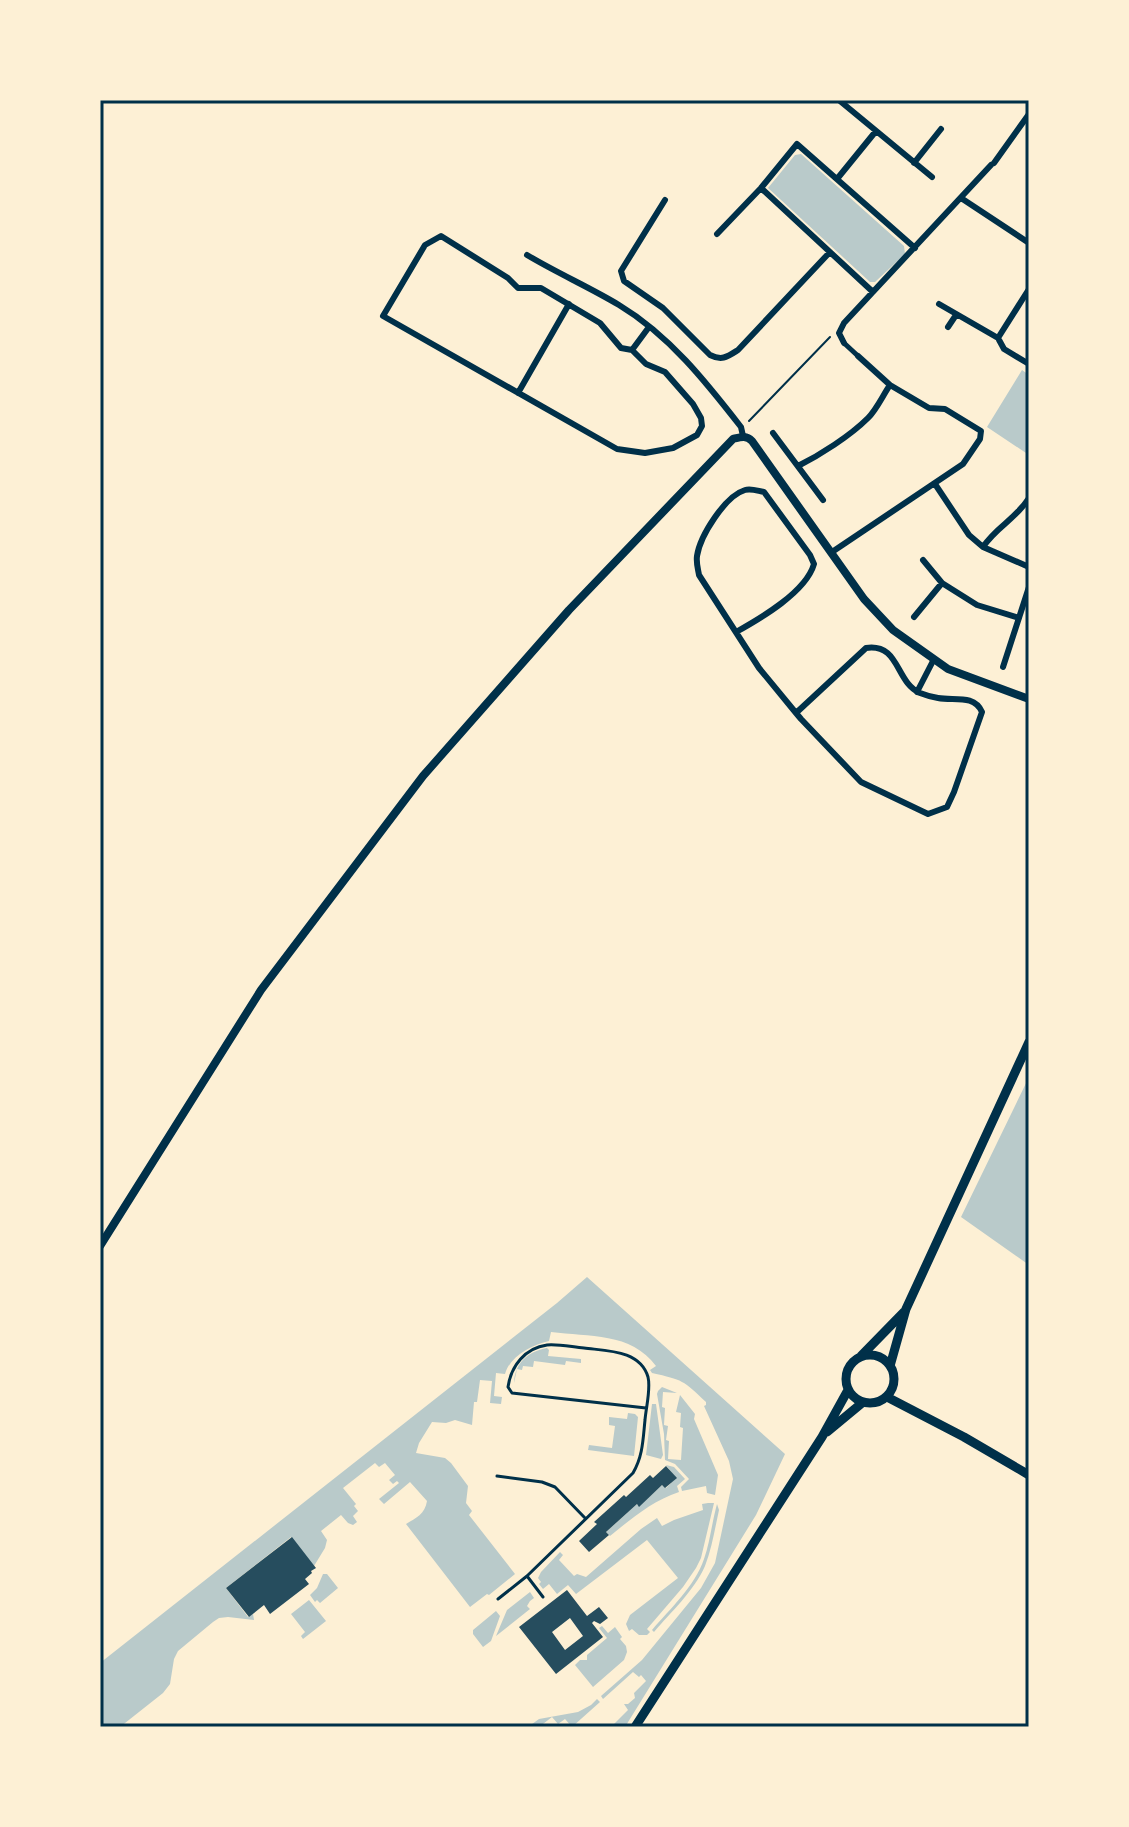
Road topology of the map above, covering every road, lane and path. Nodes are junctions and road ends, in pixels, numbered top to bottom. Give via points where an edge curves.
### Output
1 (840, 101) edge
2 (1029, 114) edge
3 (941, 129) dead end
4 (876, 131) junction
5 (914, 163) junction
6 (932, 177) dead end
7 (837, 179) junction
8 (761, 188) junction
9 (961, 198) junction
10 (665, 200) dead end
11 (717, 234) dead end
12 (1029, 243) edge
13 (915, 248) junction
14 (830, 252) junction
15 (527, 255) dead end
16 (1029, 289) edge
17 (873, 292) junction
18 (569, 304) junction
19 (939, 304) dead end
20 (956, 315) junction
21 (649, 327) junction
22 (948, 327) dead end
23 (839, 333) junction
24 (998, 338) junction
25 (844, 343) joint
26 (632, 350) junction
27 (858, 356) joint
28 (1029, 364) edge
29 (890, 385) junction
30 (518, 393) junction
31 (742, 432) junction
32 (773, 433) dead end
33 (798, 466) junction
34 (935, 484) junction
35 (1029, 498) edge
36 (823, 500) dead end
37 (983, 547) junction
38 (832, 552) junction
39 (923, 560) dead end
40 (1029, 567) edge
41 (942, 583) junction
42 (1029, 587) edge
43 (914, 617) dead end
44 (1019, 618) junction
45 (736, 632) junction
46 (934, 659) junction
47 (1003, 667) dead end
48 (917, 692) junction
49 (1029, 699) edge
50 (796, 713) junction
51 (1029, 1042) edge
52 (100, 1246) edge
53 (906, 1309) junction
54 (861, 1356) junction
55 (890, 1366) junction
56 (848, 1390) junction
57 (887, 1397) junction
58 (862, 1403) junction
59 (646, 1408) junction
60 (822, 1437) junction
61 (1029, 1475) edge
62 (497, 1476) dead end
63 (585, 1518) junction
64 (527, 1576) junction
65 (543, 1597) dead end
66 (498, 1599) dead end
67 (635, 1727) edge

1 - 4 street
2 - 9 street
3 - 5 street
4 - 5 street
4 - 7 street
5 - 6 street
7 - 8 street via 797,144
7 - 13 street
8 - 11 street
8 - 14 street
9 - 12 street
9 - 13 street
10 - 14 street via 621,271 624,281 663,308 717,358 738,350
13 - 17 street
14 - 17 street
15 - 21 street
16 - 24 street
17 - 23 street
18 - 26 street via 600,323 621,348
18 - 30 street
18 - 30 street via 541,288 518,288 441,236 425,245 383,316
19 - 20 street
20 - 22 street
20 - 24 street
21 - 26 street
21 - 31 street via 705,380
23 - 25 street
23 - 31 path via 827,338
24 - 28 street via 1004,349
25 - 27 street
26 - 30 street via 665,372 693,404 701,418 697,435 673,448 645,453 617,449
27 - 29 street
29 - 33 street via 870,416
29 - 34 street via 981,431 963,464
31 - 38 street
31 - 52 street via 569,610 423,776 261,990
32 - 33 street
33 - 36 street
34 - 37 street
34 - 38 street
35 - 37 street
37 - 40 street
38 - 46 street via 893,630
39 - 41 street
41 - 43 street
41 - 44 street via 977,605
42 - 44 street
44 - 47 street
45 - 45 street via 791,595 814,564 764,492 750,489 712,520 696,560 699,575
45 - 50 street
46 - 48 street
46 - 49 street
48 - 50 street via 889,653 866,648
48 - 50 street via 972,701 982,712 947,807 928,814 861,782
51 - 53 main road
53 - 54 main road
53 - 55 main road
54 - 55 main road via 877,1356
54 - 56 main road via 845,1374
55 - 57 main road via 894,1382
56 - 58 main road
56 - 60 main road
57 - 58 main road
57 - 61 main road
58 - 60 main road
59 - 59 lane via 512,1393 511,1372 533,1349 549,1345 620,1352 636,1359 646,1373
59 - 63 lane via 633,1473
60 - 67 main road
62 - 63 lane via 555,1487
63 - 64 lane
64 - 65 lane
64 - 66 lane

